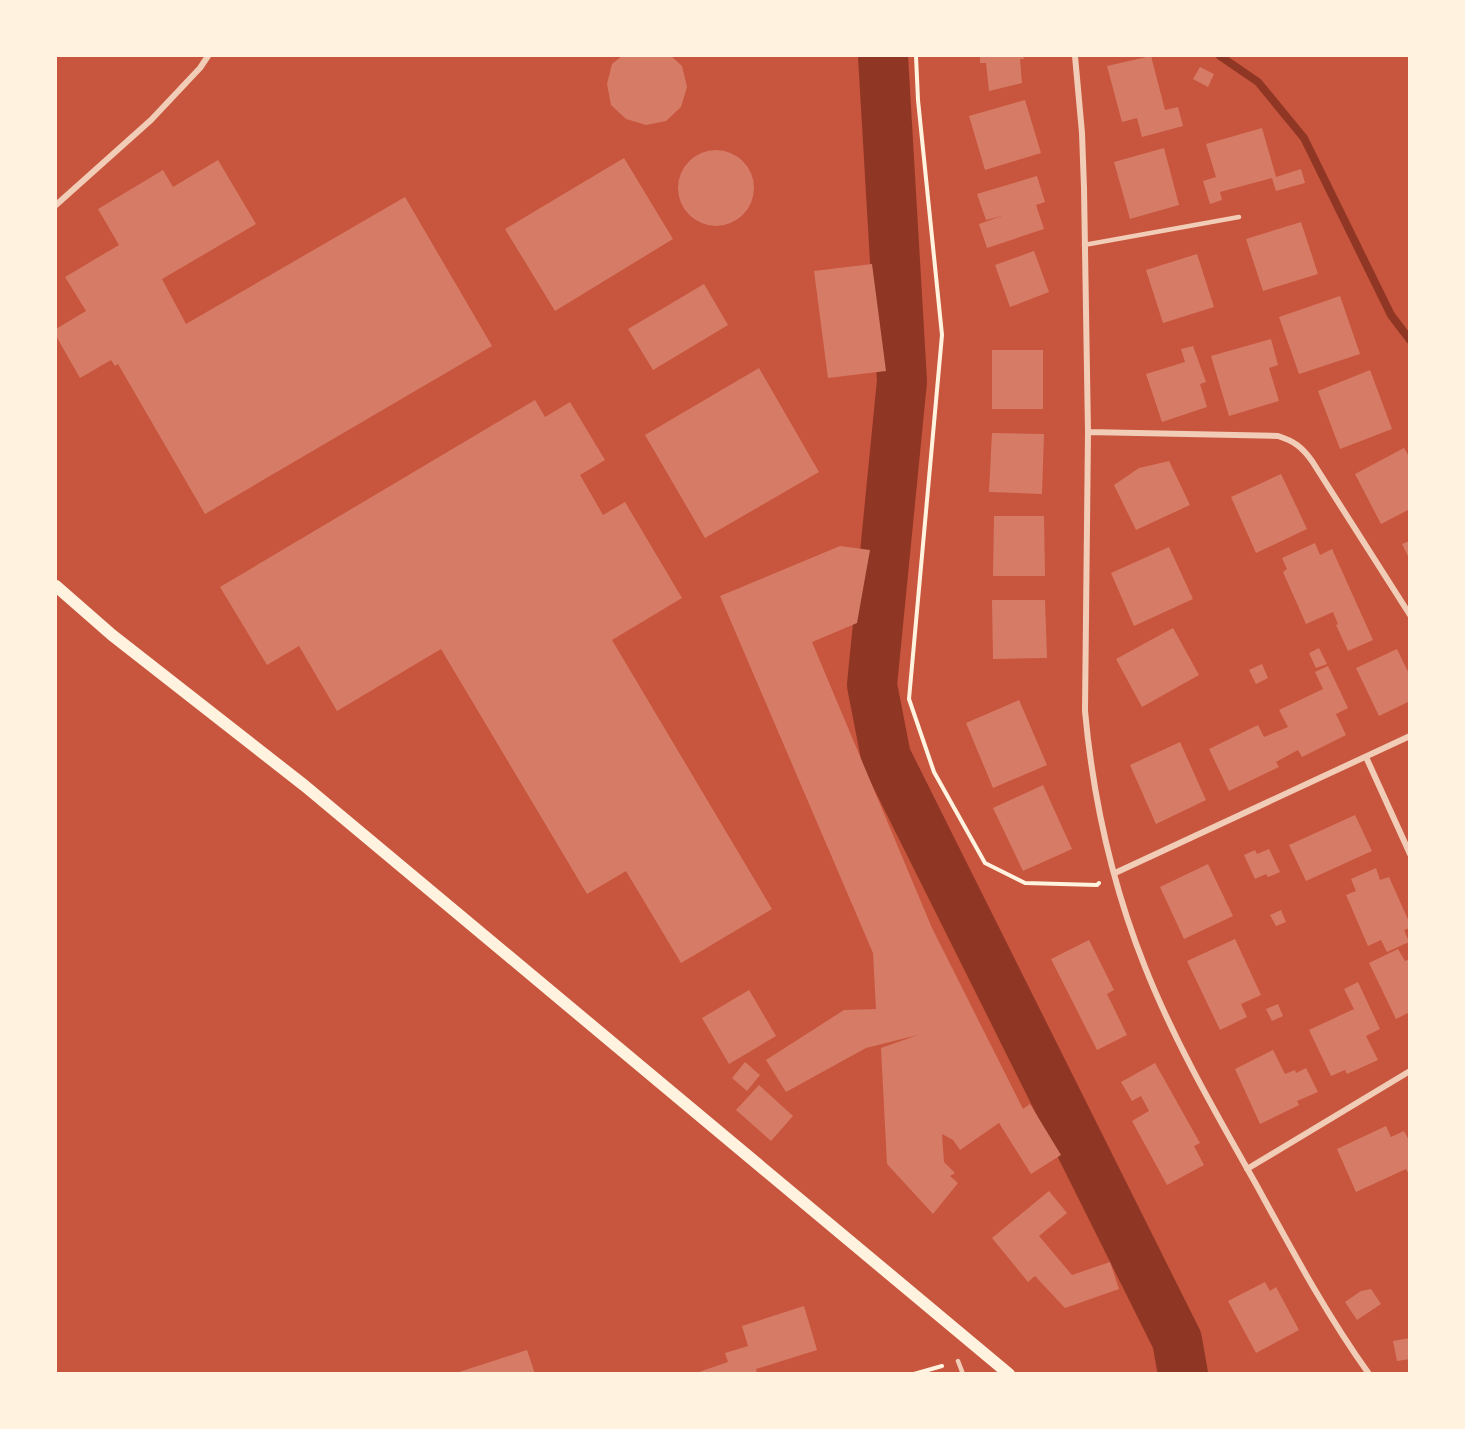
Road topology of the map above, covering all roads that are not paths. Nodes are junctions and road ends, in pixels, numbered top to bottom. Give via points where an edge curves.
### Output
1 (208, 56) edge
2 (1075, 56) edge
3 (56, 205) edge
4 (1239, 217) dead end
5 (1084, 245) junction
6 (1088, 432) junction
7 (56, 586) edge
8 (1410, 615) edge
9 (1410, 736) edge
10 (1366, 757) junction
11 (1410, 854) edge
12 (1115, 873) junction
13 (1410, 1071) edge
14 (1247, 1169) junction
15 (958, 1361) dead end
16 (963, 1374) edge
17 (1009, 1374) edge
18 (1370, 1374) edge

1 - 3 street via 151,120
2 - 5 street via 1082,133
4 - 5 lane
5 - 6 street
6 - 8 street via 1278,436 1292,440 1312,461
6 - 12 street via 1085,711 1098,807
7 - 17 main road via 331,808
9 - 10 street
10 - 11 street
10 - 12 street
12 - 14 street via 1134,938 1163,1010
13 - 14 street
14 - 18 street via 1333,1320
15 - 16 lane

